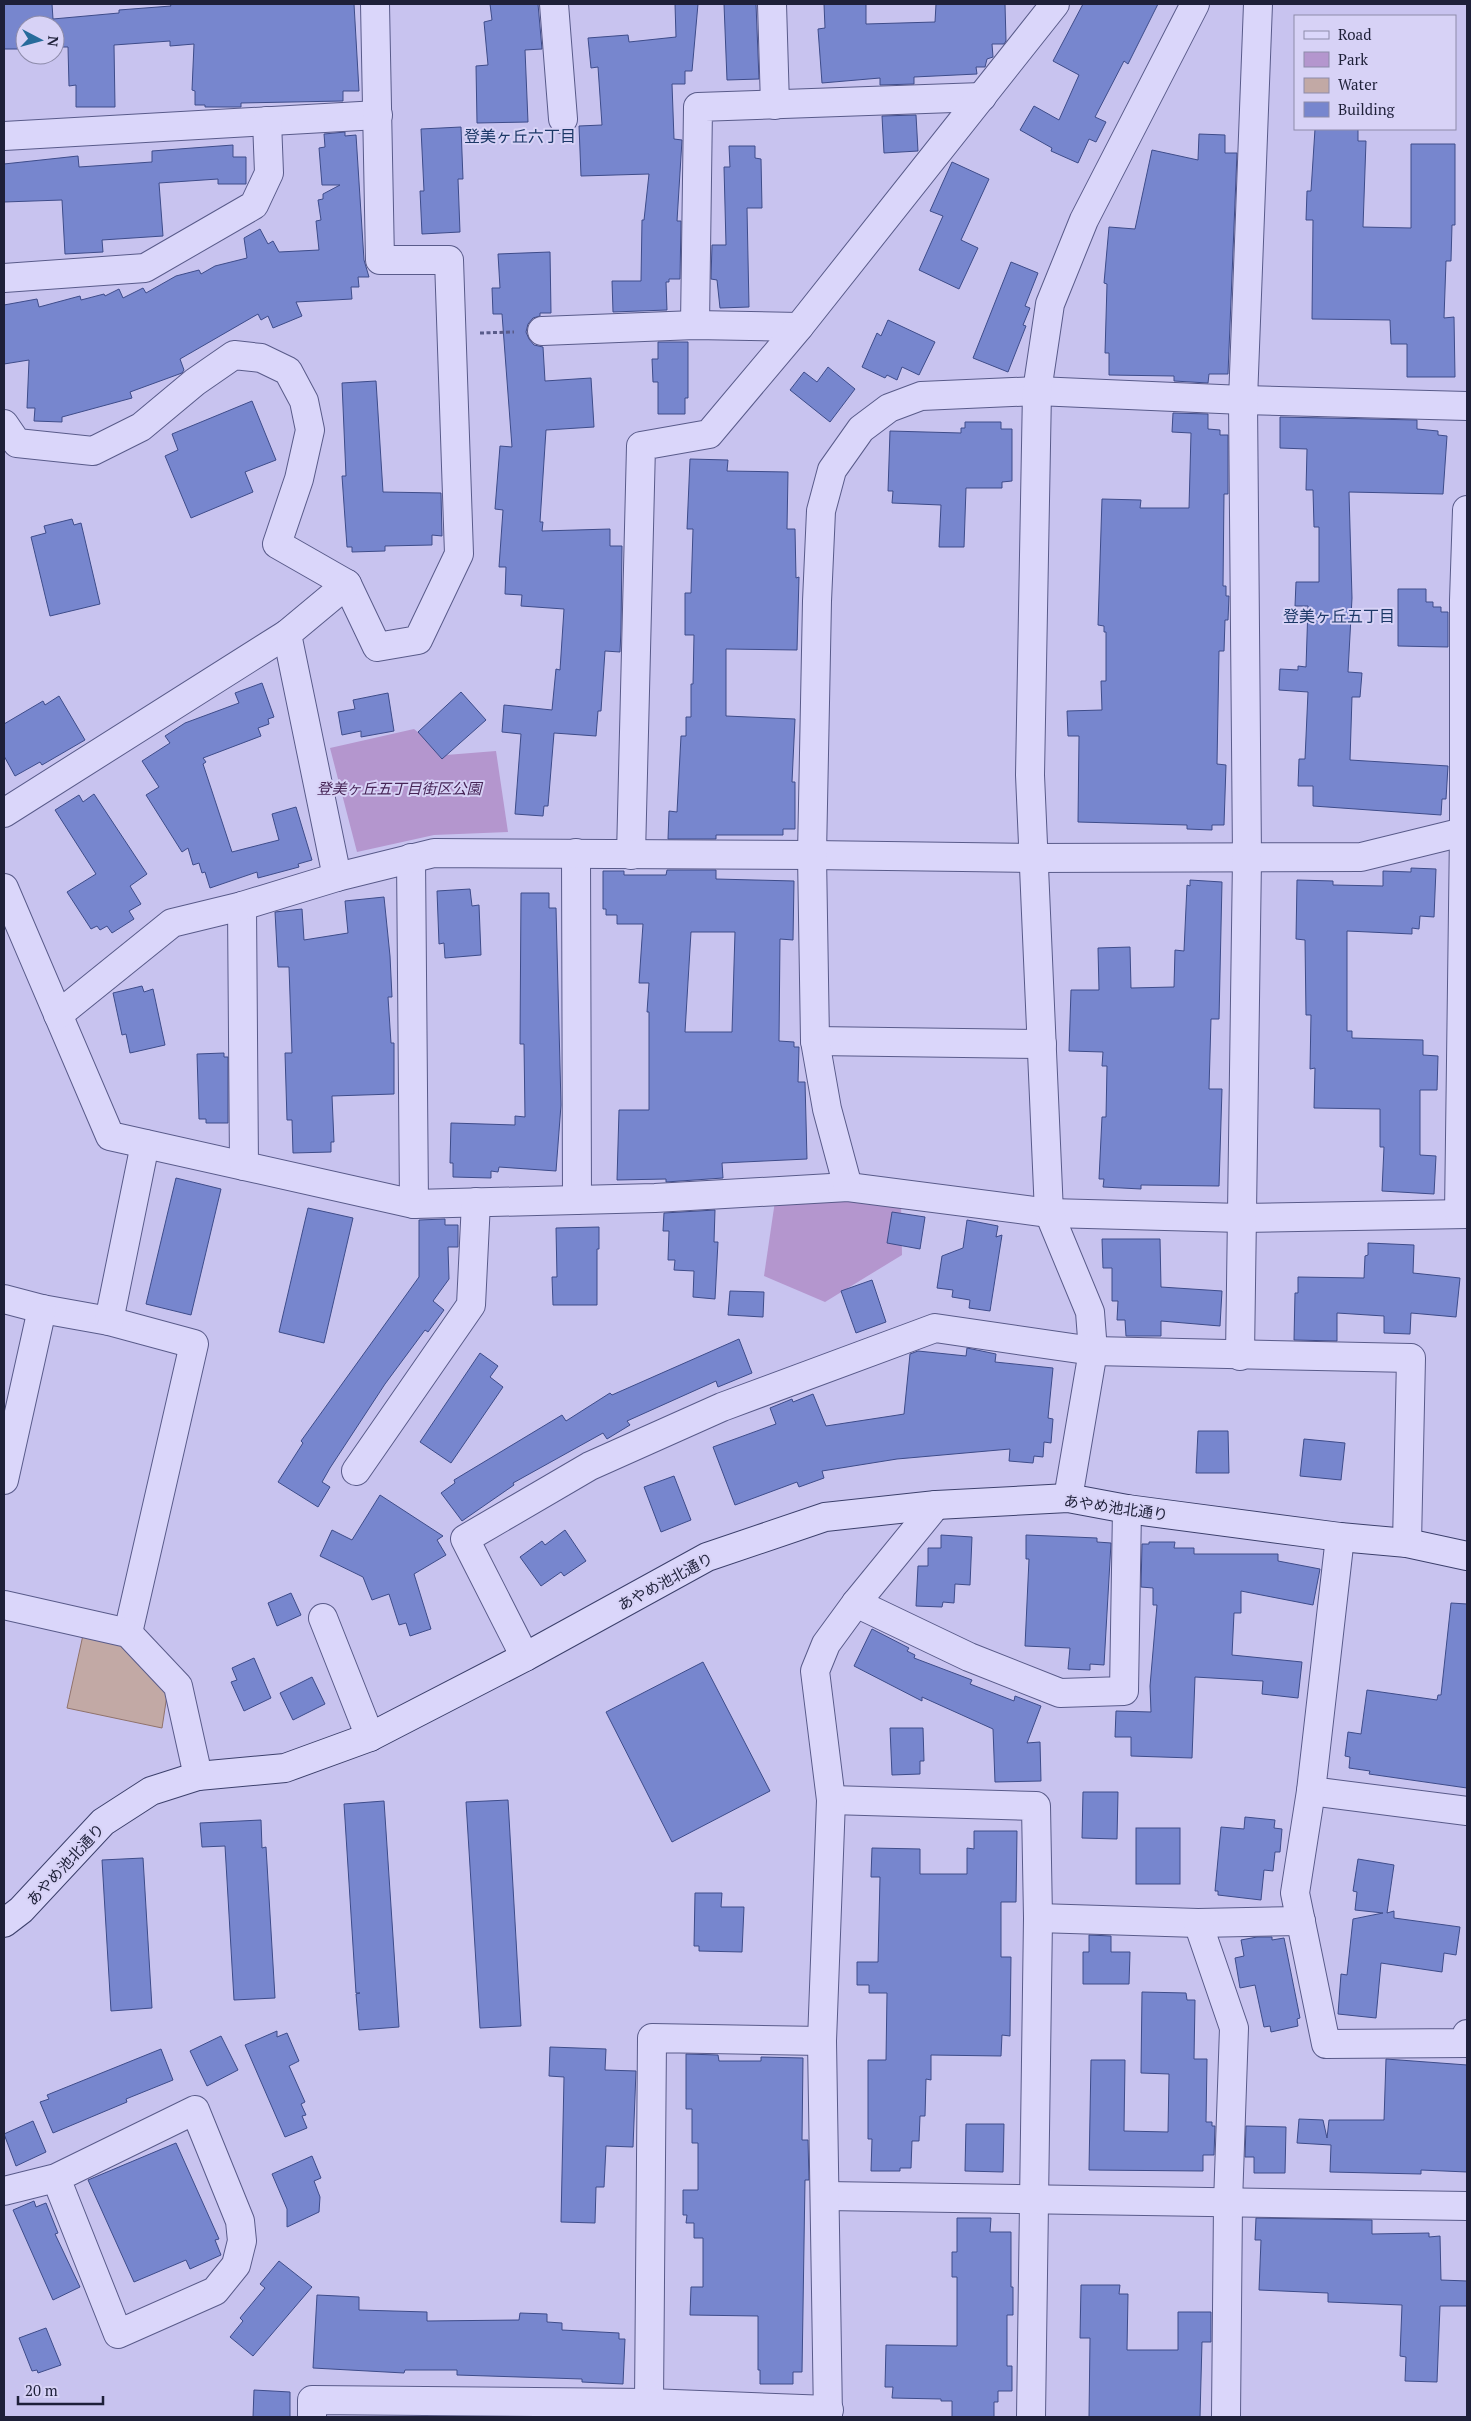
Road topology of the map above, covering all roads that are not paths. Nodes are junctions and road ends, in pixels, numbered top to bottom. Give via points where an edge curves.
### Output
1 (375, 4) edge
2 (554, 4) edge
3 (772, 4) edge
4 (1055, 4) edge
5 (1195, 4) edge
6 (1258, 4) edge
7 (982, 97) junction
8 (774, 104) junction
9 (378, 115) junction
10 (563, 119) dead end
11 (267, 121) junction
12 (4, 136) edge
13 (4, 278) edge
14 (696, 325) junction
15 (800, 327) junction
16 (542, 331) road end
17 (1037, 391) junction
18 (1243, 400) junction
19 (1467, 406) edge
20 (4, 424) edge
21 (1467, 510) edge
22 (347, 584) junction
23 (286, 634) junction
24 (4, 814) edge
25 (1466, 831) edge
26 (576, 853) junction
27 (812, 854) junction
28 (631, 855) junction
29 (411, 858) junction
30 (1033, 858) junction
31 (1246, 858) junction
32 (337, 876) junction
33 (4, 888) edge
34 (242, 906) junction
35 (1464, 1013) edge
36 (58, 1015) junction
37 (815, 1041) junction
38 (1042, 1044) junction
39 (145, 1144) junction
40 (244, 1166) junction
41 (848, 1188) junction
42 (577, 1200) junction
43 (476, 1202) junction
44 (414, 1204) junction
45 (1049, 1212) junction
46 (1463, 1214) edge
47 (1242, 1218) junction
48 (4, 1299) edge
49 (42, 1309) junction
50 (109, 1321) junction
51 (1093, 1350) junction
52 (1240, 1356) junction
53 (356, 1471) dead end
54 (4, 1480) edge
55 (1068, 1498) junction
56 (936, 1505) junction
57 (1127, 1508) junction
58 (1340, 1537) junction
59 (1408, 1543) junction
60 (1467, 1556) edge
61 (856, 1603) junction
62 (4, 1605) edge
63 (323, 1618) dead end
64 (128, 1633) junction
65 (525, 1657) junction
66 (370, 1737) junction
67 (198, 1776) junction
68 (1311, 1791) junction
69 (831, 1800) junction
70 (1467, 1811) edge
71 (1038, 1918) junction
72 (1301, 1921) junction
73 (4, 1923) edge
74 (1198, 1923) junction
75 (1467, 2034) edge
76 (822, 2042) junction
77 (56, 2178) junction
78 (4, 2191) edge
79 (826, 2196) junction
80 (1033, 2199) junction
81 (1228, 2203) junction
82 (1467, 2206) edge
83 (648, 2402) junction
84 (496, 2410) edge
85 (829, 2414) edge
86 (312, 2417) edge
87 (1031, 2417) edge
88 (1226, 2417) edge

1 - 9 street
2 - 10 street
3 - 8 street
4 - 7 street
5 - 17 street via 1080,228 1050,304
6 - 18 street
7 - 8 street
7 - 15 street
8 - 14 street via 698,107
9 - 11 street
9 - 22 street via 380,260 448,260 459,554 418,640 378,647
11 - 12 street
11 - 13 street via 269,173 254,205 145,268
14 - 15 street
14 - 16 street
15 - 28 street via 709,434 641,446
17 - 18 street
17 - 27 street via 921,396 889,408 861,429 832,470 820,520
17 - 30 street via 1030,775
18 - 19 street
18 - 31 street
20 - 22 street via 17,442 93,451 141,427 195,382 234,355 261,358 288,371 304,401 310,430 299,479 277,544
21 - 25 street via 1464,600
22 - 23 street
23 - 24 street
23 - 32 street
25 - 31 street via 1361,857
25 - 35 street
26 - 28 street
26 - 29 street via 434,853
26 - 42 street
27 - 28 street
27 - 30 street
27 - 37 street
29 - 32 street
29 - 44 street
30 - 31 street
30 - 38 street
31 - 47 street
32 - 34 street
33 - 36 street
34 - 36 street via 172,923
34 - 40 street
35 - 46 street
36 - 39 street via 110,1136
37 - 38 street
37 - 41 street via 827,1109
38 - 45 street
39 - 40 street
39 - 50 street
40 - 44 street
41 - 42 street
41 - 45 street
42 - 43 street
43 - 44 street
43 - 53 street via 471,1305
45 - 47 street
45 - 51 street via 1090,1312
46 - 47 street
47 - 52 street
48 - 49 street
49 - 50 street
49 - 54 street
50 - 64 street via 194,1344
51 - 52 street
51 - 55 street
51 - 65 street via 935,1328 722,1407 590,1466 465,1539
52 - 59 street via 1411,1358
55 - 56 street, あやめ池北通り
55 - 57 street, あやめ池北通り
56 - 61 street
56 - 65 street, あやめ池北通り via 825,1518 707,1557
57 - 58 street, あやめ池北通り
57 - 61 street via 1124,1691 1060,1693 969,1657
58 - 59 street, あやめ池北通り
58 - 68 street
59 - 60 street, あやめ池北通り
61 - 69 street via 826,1644 815,1671
62 - 64 street
63 - 66 street
64 - 67 street via 178,1686
65 - 66 street, あやめ池北通り
66 - 67 street, あやめ池北通り via 285,1768
67 - 73 street, あやめ池北通り via 151,1791 102,1822 21,1910
68 - 70 street
68 - 72 street via 1295,1893
69 - 71 street via 1036,1806
69 - 76 street
71 - 74 street
71 - 80 street
72 - 74 street
72 - 75 street via 1326,2044 1466,2043
74 - 81 street via 1234,2028
76 - 79 street
76 - 83 street via 652,2038
77 - 77 street via 118,2334 215,2291 236,2264 242,2241 240,2221 195,2110
77 - 78 street
79 - 80 street
79 - 85 street
80 - 81 street
80 - 87 street
81 - 82 street
81 - 88 street
83 - 84 street
83 - 85 street
84 - 86 street via 312,2400

